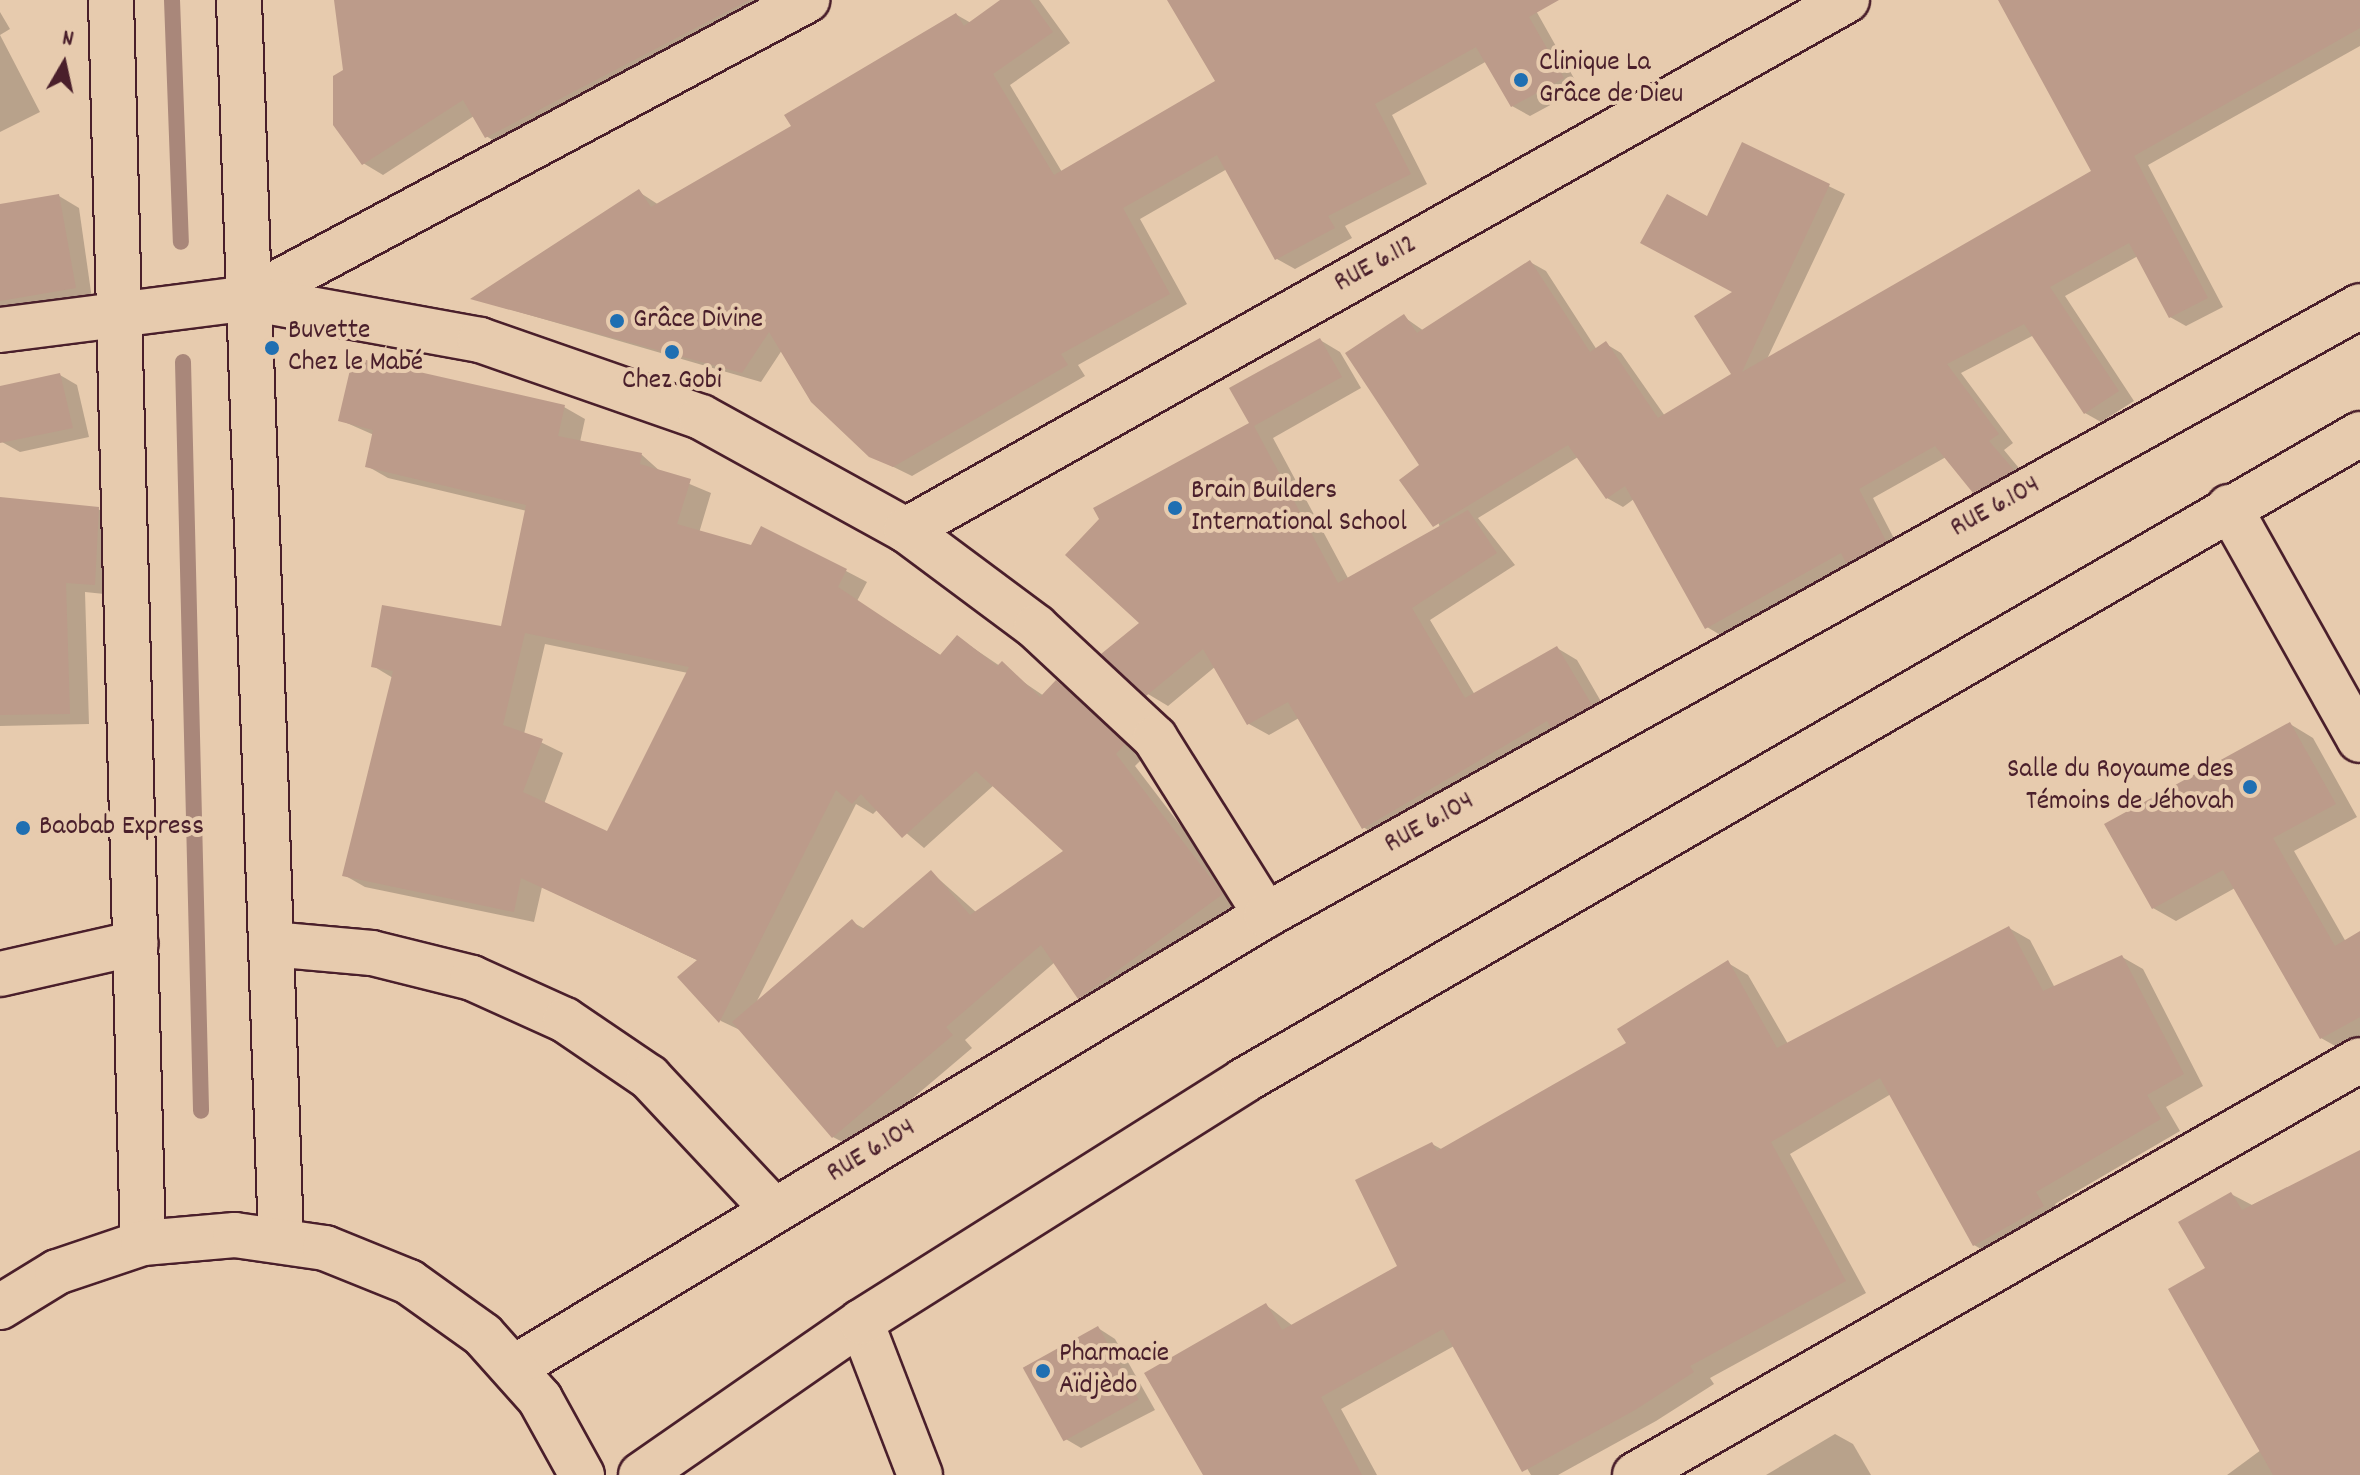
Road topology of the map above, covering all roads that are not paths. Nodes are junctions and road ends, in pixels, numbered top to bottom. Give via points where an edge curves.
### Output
1 (111, 0) edge
2 (239, 0) edge
3 (807, 0) edge
4 (1847, 0) edge
5 (249, 298) junction
6 (2360, 306) edge
7 (120, 312) junction
8 (0, 330) edge
9 (2360, 434) edge
10 (2229, 507) junction
11 (906, 530) junction
12 (2360, 740) edge
13 (1266, 915) junction
14 (136, 943) junction
15 (271, 944) junction
16 (0, 974) edge
17 (2360, 1060) edge
18 (774, 1210) junction
19 (281, 1239) junction
20 (143, 1243) junction
21 (0, 1307) edge
22 (861, 1322) junction
23 (515, 1367) junction
24 (582, 1475) edge
25 (641, 1475) edge
26 (920, 1475) edge
27 (1635, 1475) edge

1 - 7 street
2 - 5 street
3 - 5 street
4 - 11 street, RUE 6.112
5 - 7 street
5 - 11 street via 422,327 592,374 701,417
5 - 15 street
6 - 13 street, RUE 6.104
7 - 8 street
7 - 14 street
9 - 10 street
10 - 12 street
10 - 22 street via 1256,1073
11 - 13 street via 1036,627 1155,738
13 - 18 street, RUE 6.104
14 - 16 street
14 - 20 street
15 - 18 street via 372,953 472,978 565,1020 649,1077
15 - 19 street
17 - 27 street
18 - 23 street, RUE 6.104
19 - 20 street via 189,1236
19 - 23 street via 325,1248 409,1282 448,1306
20 - 21 street via 57,1272
22 - 25 street
22 - 26 street
23 - 24 street

